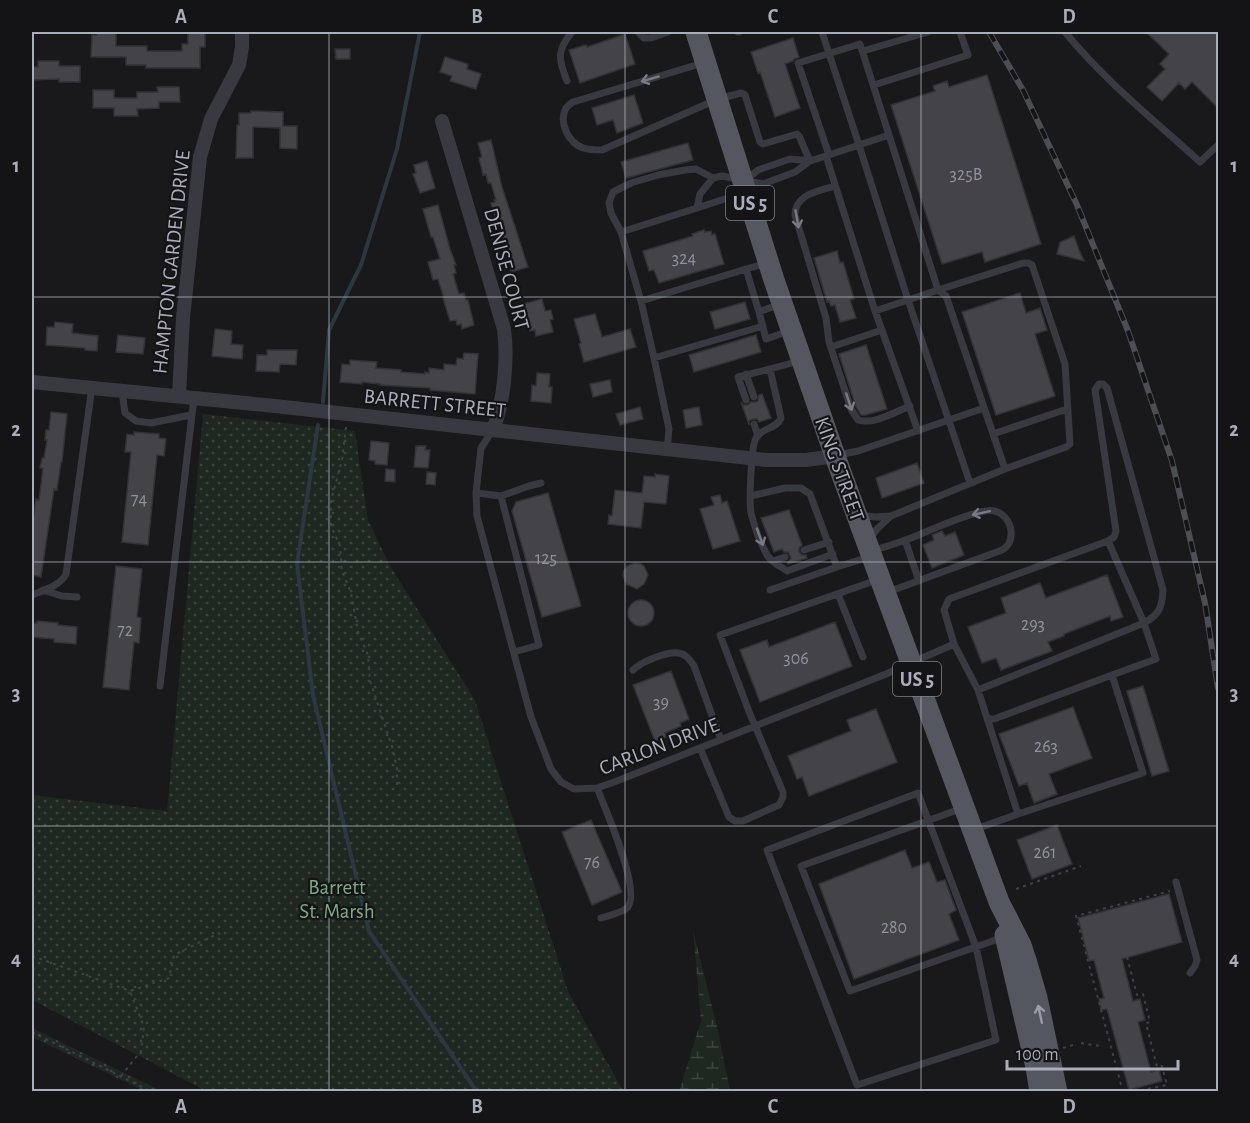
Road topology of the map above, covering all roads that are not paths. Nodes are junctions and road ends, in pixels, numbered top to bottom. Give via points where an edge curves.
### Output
1 (242, 32) edge
2 (572, 32) edge
3 (638, 32) edge
4 (668, 32) edge
5 (696, 32) edge
6 (822, 32) edge
7 (928, 32) edge
8 (960, 32) edge
9 (1065, 32) edge
10 (862, 51) junction
11 (829, 54) junction
12 (706, 62) junction
13 (567, 81) dead end
14 (874, 85) junction
15 (718, 99) junction
16 (442, 121) dead end
17 (889, 135) junction
18 (859, 145) junction
19 (1218, 145) edge
20 (828, 156) junction
21 (810, 161) junction
22 (712, 178) junction
23 (743, 181) junction
24 (835, 186) junction
25 (697, 208) junction
26 (621, 232) junction
27 (769, 262) junction
28 (746, 269) junction
29 (938, 290) junction
30 (908, 300) junction
31 (641, 301) junction
32 (782, 304) junction
33 (875, 311) junction
34 (759, 312) junction
35 (763, 326) junction
36 (791, 330) junction
37 (882, 330) junction
38 (831, 347) junction
39 (654, 358) junction
40 (801, 360) junction
41 (770, 369) junction
42 (746, 375) junction
43 (32, 382) edge
44 (92, 387) junction
45 (122, 391) junction
46 (179, 396) junction
47 (754, 397) dead end
48 (194, 398) junction
49 (746, 400) dead end
50 (910, 406) junction
51 (984, 408) junction
52 (1068, 410) junction
53 (191, 416) junction
54 (949, 420) junction
55 (762, 421) dead end
56 (754, 424) dead end
57 (493, 430) junction
58 (766, 430) junction
59 (918, 431) junction
60 (993, 434) junction
61 (758, 436) junction
62 (667, 450) junction
63 (834, 456) junction
64 (752, 459) junction
65 (1005, 469) junction
66 (542, 483) dead end
67 (970, 483) junction
68 (476, 493) junction
69 (501, 496) junction
70 (751, 496) junction
71 (856, 514) junction
72 (891, 516) junction
73 (905, 540) junction
74 (1108, 541) junction
75 (829, 542) junction
76 (804, 550) dead end
77 (869, 551) junction
78 (833, 554) junction
79 (786, 556) dead end
80 (773, 561) junction
81 (837, 567) junction
82 (920, 581) junction
83 (883, 586) junction
84 (44, 590) junction
85 (770, 590) dead end
86 (838, 594) junction
87 (32, 595) edge
88 (77, 597) dead end
89 (1144, 623) junction
90 (954, 644) junction
91 (514, 652) junction
92 (863, 657) dead end
93 (912, 663) junction
94 (633, 670) dead end
95 (1112, 675) junction
96 (160, 686) dead end
97 (978, 690) junction
98 (987, 719) junction
99 (755, 726) junction
100 (721, 740) junction
101 (700, 748) junction
102 (597, 788) junction
103 (965, 807) junction
104 (1018, 813) junction
105 (929, 820) junction
106 (973, 830) junction
107 (1177, 885) road end
108 (999, 902) junction
109 (601, 918) dead end
110 (1005, 937) junction
111 (976, 947) junction
112 (1190, 973) dead end
113 (1040, 1092) edge
114 (1057, 1092) edge

1 - 46 street, HAMPTON GARDEN DRIVE via 239,65 211,119 200,157
2 - 13 lane via 561,49 560,65
3 - 4 lane via 651,38
5 - 12 main road, KING STREET / US 5
6 - 11 lane
7 - 10 lane
8 - 14 lane via 968,56
9 - 19 lane via 1200,162
10 - 11 lane via 860,44
10 - 14 lane
11 - 18 lane
11 - 20 lane via 798,63
12 - 15 main road, KING STREET / US 5
12 -> 15 lane via 573,102 566,108 565,129 578,146 602,150
14 - 17 lane
15 - 21 lane via 744,95 760,142 796,134
15 - 23 main road, KING STREET / US 5
16 - 57 street, DENISE COURT via 504,329 507,358
17 - 18 lane
17 - 29 lane
18 - 20 lane
18 - 30 lane
20 - 21 lane
20 - 24 lane
21 - 23 lane via 790,159 758,170
21 - 23 lane via 795,172 763,184
22 - 23 lane
22 - 25 lane via 700,194
22 - 26 lane via 696,169 685,170 631,183 613,192 609,203
23 - 25 lane via 737,195
23 - 27 main road, KING STREET / US 5
24 - 33 lane
24 -> 38 lane via 803,197 795,209
25 - 26 lane
26 - 31 lane
27 - 28 lane
27 - 32 main road, KING STREET / US 5
28 - 31 lane
28 - 34 lane
29 - 30 lane
29 - 51 lane via 946,296
29 - 52 lane via 1023,263 1032,265 1065,364
30 - 33 lane
30 - 54 lane
31 - 39 lane
32 - 34 lane
32 - 36 main road, KING STREET / US 5
33 - 37 lane
34 - 35 lane
35 - 36 lane via 766,339
35 - 39 lane
36 - 40 main road, KING STREET / US 5
37 - 38 lane
37 - 50 lane
38 -> 50 lane via 858,420 875,420
39 - 62 lane via 669,429
40 - 41 lane
40 - 63 main road, KING STREET / US 5
41 - 42 lane
41 - 58 lane via 781,418
42 - 47 lane
42 - 49 lane via 738,377
43 - 44 street, BARRETT STREET
44 - 45 street, BARRETT STREET
44 - 84 lane via 68,569 65,578
45 - 46 street, BARRETT STREET
45 - 53 lane via 125,413 136,421 151,423
46 - 48 street, BARRETT STREET
48 - 53 lane
48 - 57 street, BARRETT STREET
50 - 59 lane
51 - 54 lane
51 - 60 lane
52 - 60 lane
52 - 65 lane via 1070,444
53 - 96 lane
54 - 59 lane
54 - 67 lane
55 - 58 lane
56 - 61 lane
57 - 62 street, BARRETT STREET
57 - 68 lane, CARLON DRIVE via 480,448
58 - 61 lane
59 - 63 lane
60 - 65 lane
61 - 64 lane
62 - 64 street, BARRETT STREET
63 - 64 street, BARRETT STREET
63 - 71 main road, KING STREET / US 5
64 - 70 lane
65 - 67 lane
66 - 69 lane
67 - 72 lane
68 - 69 lane
68 - 91 lane, CARLON DRIVE via 477,516
69 - 91 lane via 539,645
70 - 75 lane via 801,488 810,494
70 -> 80 lane via 750,511 766,555
71 - 72 lane
71 - 77 main road, KING STREET / US 5
72 - 77 lane via 873,533
73 - 77 lane
73 - 82 lane
82 -> 73 lane via 1008,547 1011,530 1005,516 993,510
74 - 89 lane
74 - 89 lane via 1116,531 1095,390 1100,384 1107,388 1163,590 1161,607
74 - 90 lane via 949,599 944,610
75 - 76 lane
75 - 78 lane
77 - 81 lane
77 - 83 main road, KING STREET / US 5
78 - 80 lane via 787,571
78 - 81 lane
79 - 80 lane
81 - 85 lane
82 - 83 lane
83 - 86 lane
83 - 93 main road, KING STREET / US 5
84 - 87 lane
84 - 88 lane
86 - 92 lane
86 - 99 lane via 720,635
89 - 95 lane via 1156,659
89 - 97 lane
90 - 93 lane, CARLON DRIVE
90 - 97 lane
91 - 102 lane, CARLON DRIVE via 531,717 551,769 561,782 574,789
93 - 99 lane, CARLON DRIVE
93 - 103 main road, KING STREET / US 5
94 - 100 lane via 666,654 686,656 694,666
95 - 98 lane
95 - 104 lane via 1143,773
97 - 98 lane
98 - 104 lane
99 - 100 lane, CARLON DRIVE
99 - 101 lane via 783,797 779,805 743,821 729,817
100 - 101 lane, CARLON DRIVE
101 - 102 lane, CARLON DRIVE
102 - 109 lane via 621,848 630,884 627,908
103 - 105 lane
103 - 106 main road, KING STREET / US 5
104 - 106 lane
105 - 111 lane
105 - 111 lane via 801,866 850,991
105 - 111 lane via 918,793 767,850 857,1085 996,1040
106 - 108 main road, KING STREET / US 5
107 - 112 lane via 1197,960
108 - 110 main road, KING STREET / US 5
114 -> 108 main road, KING STREET / US 5 via 1026,960
110 - 111 lane
110 - 113 main road, KING STREET / US 5

